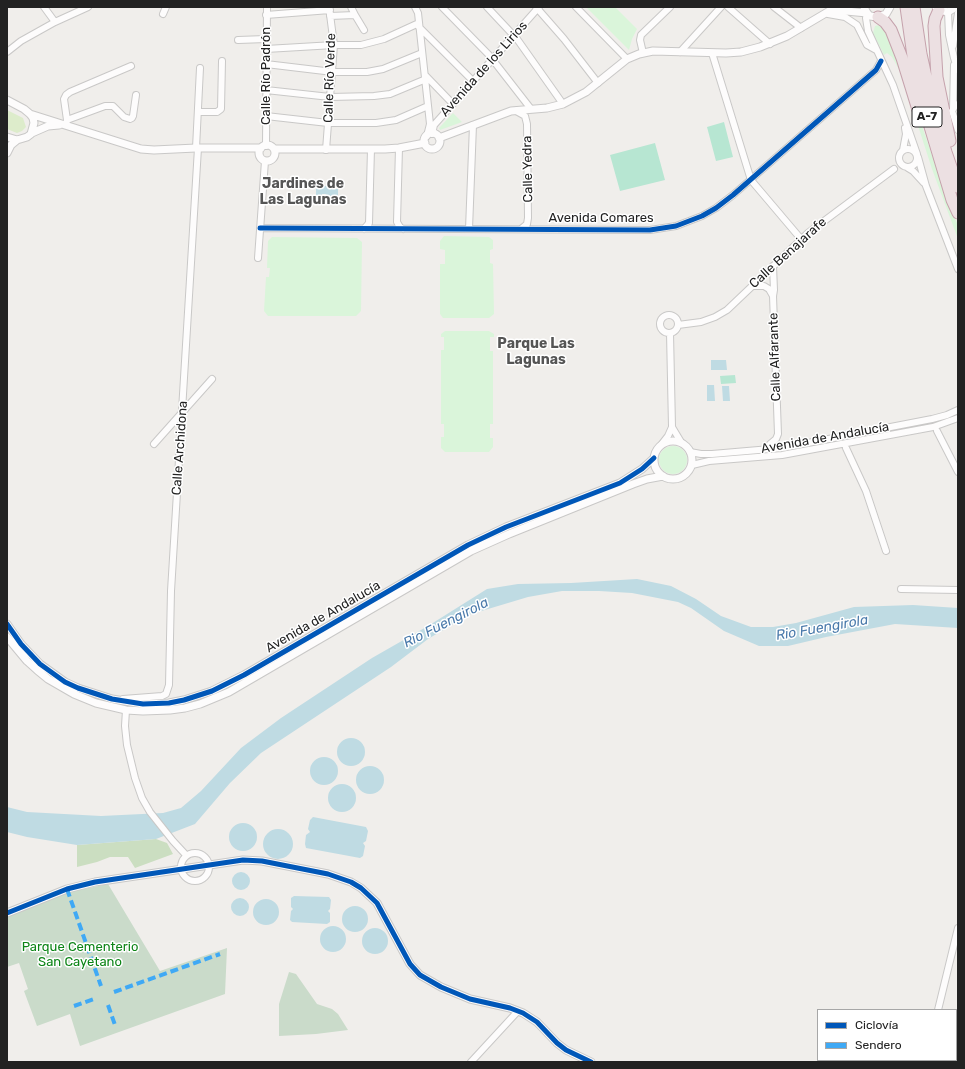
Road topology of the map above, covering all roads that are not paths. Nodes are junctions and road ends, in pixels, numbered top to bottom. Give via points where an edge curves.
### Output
1 (44, 7) edge
2 (88, 7) edge
3 (166, 7) edge
4 (266, 7) edge
5 (351, 7) edge
6 (415, 7) edge
7 (442, 7) edge
8 (487, 7) edge
9 (576, 7) edge
10 (670, 7) edge
11 (721, 7) edge
12 (728, 7) edge
13 (774, 7) edge
14 (836, 7) edge
15 (890, 7) edge
16 (956, 7) edge
17 (537, 8) edge
18 (941, 10) edge
19 (330, 11) edge
20 (866, 11) edge
21 (826, 12) edge
22 (911, 12) edge
23 (958, 13) edge
24 (163, 14) dead end
25 (266, 15) junction
26 (355, 15) junction
27 (878, 17) junction
28 (55, 22) junction
29 (419, 25) junction
30 (801, 28) junction
31 (364, 30) dead end
32 (868, 30) junction
33 (514, 36) junction
34 (266, 39) junction
35 (238, 40) dead end
36 (770, 44) junction
37 (334, 45) junction
38 (266, 48) junction
39 (876, 50) junction
40 (7, 52) edge
41 (680, 52) junction
42 (422, 53) junction
43 (643, 53) junction
44 (712, 53) junction
45 (953, 56) junction
46 (492, 59) junction
47 (627, 59) junction
48 (222, 61) dead end
49 (881, 61) junction
50 (266, 64) junction
51 (132, 66) dead end
52 (200, 68) dead end
53 (958, 70) edge
54 (332, 72) junction
55 (425, 77) junction
56 (473, 81) junction
57 (598, 82) junction
58 (266, 90) junction
59 (136, 95) dead end
60 (330, 97) junction
61 (7, 100) edge
62 (453, 104) junction
63 (563, 104) junction
64 (428, 106) junction
65 (956, 106) edge
66 (531, 109) junction
67 (516, 111) junction
68 (198, 112) junction
69 (30, 114) junction
70 (266, 116) junction
71 (956, 119) edge
72 (904, 120) junction
73 (66, 122) junction
74 (328, 123) junction
75 (473, 125) junction
76 (958, 130) edge
77 (31, 134) junction
78 (7, 137) edge
79 (428, 137) junction
80 (439, 138) junction
81 (16, 140) junction
82 (264, 147) junction
83 (197, 148) junction
84 (398, 148) junction
85 (274, 149) junction
86 (371, 149) junction
87 (326, 150) junction
88 (903, 150) junction
89 (7, 153) edge
90 (917, 155) junction
91 (899, 160) junction
92 (265, 161) junction
93 (907, 168) junction
94 (894, 169) junction
95 (751, 180) junction
96 (926, 186) junction
97 (958, 186) edge
98 (952, 200) junction
99 (958, 213) edge
100 (260, 228) junction
101 (364, 229) junction
102 (403, 229) junction
103 (469, 229) junction
104 (521, 229) junction
105 (802, 239) junction
106 (258, 258) dead end
107 (773, 266) junction
108 (958, 269) edge
109 (753, 286) junction
110 (773, 296) junction
111 (678, 325) junction
112 (670, 333) junction
113 (212, 379) dead end
114 (958, 410) edge
115 (183, 411) junction
116 (958, 418) edge
117 (672, 427) junction
118 (937, 431) dead end
119 (681, 442) junction
120 (154, 444) dead end
121 (770, 444) dead end
122 (661, 445) junction
123 (846, 448) dead end
124 (690, 452) junction
125 (654, 458) junction
126 (692, 465) junction
127 (958, 472) edge
128 (663, 476) junction
129 (886, 551) dead end
130 (901, 589) dead end
131 (958, 590) edge
132 (7, 624) edge
133 (7, 637) edge
134 (112, 699) junction
135 (126, 710) junction
136 (186, 855) junction
137 (209, 865) junction
138 (181, 869) junction
139 (7, 913) edge
140 (958, 928) edge
141 (938, 1009) edge
142 (518, 1011) junction
143 (472, 1062) edge
144 (591, 1062) edge

1 - 28 street
2 - 28 street
3 - 24 street
4 - 25 street, Calle Río Padrón
5 - 26 street
6 - 29 street
7 - 46 street
8 - 33 street
9 - 47 street
10 - 43 street via 641,35
11 - 41 street
12 - 36 street
13 - 30 street
14 - 21 street
15 - 27 street via 886,14
16 - 18 street
17 - 33 street, Avenida de los Lirios
17 - 57 street
18 - 45 street
18 - 97 highway via 934,26 936,77
19 - 25 street
19 - 26 street
19 - 37 street, Calle Río Verde
20 - 21 street
20 - 27 street
20 - 32 street
21 - 30 street
21 - 39 street via 845,17 857,25 867,45
22 - 97 highway, A-7 via 932,104
22 - 98 highway, A-7 via 913,56 925,110
23 - 45 street
25 - 34 street, Calle Río Padrón
26 - 31 street
27 - 32 street
27 - 98 highway via 891,30 940,177
28 - 40 street
29 - 37 street via 361,45
29 - 42 street
29 - 56 street
30 - 36 street
32 - 39 street
33 - 46 street, Avenida de los Lirios
33 - 63 street
34 - 35 street
34 - 38 street, Calle Río Padrón
36 - 44 street via 741,52
37 - 38 street
37 - 54 street, Calle Río Verde
38 - 50 street, Calle Río Padrón
39 - 49 street
41 - 43 street
41 - 44 street
42 - 54 street via 383,69 367,72
42 - 55 street
43 - 47 street
44 - 95 street
45 - 53 street
45 - 65 street
46 - 56 street, Avenida de los Lirios
46 - 66 street
47 - 57 street
48 - 68 street via 221,109 217,112
49 - 72 street via 893,85
49 - 95 street, Avenida Comares via 876,70
50 - 54 street
50 - 58 street, Calle Río Padrón
51 - 73 street via 66,95
52 - 68 street, Calle Archidona
54 - 60 street, Calle Río Verde
55 - 60 street via 390,94
55 - 62 street
55 - 64 street
56 - 62 street, Avenida de los Lirios
57 - 63 street
58 - 60 street
58 - 70 street, Calle Río Padrón
59 - 73 street via 133,116 130,119 124,117 115,107 105,106
60 - 74 street, Calle Río Verde
61 - 69 street
62 - 79 street, Avenida de los Lirios via 434,125
63 - 66 street
64 - 74 street via 396,120 376,123
64 - 79 street
65 - 71 street
66 - 67 street
67 - 75 street
67 - 104 street, Calle Yedra via 525,116 527,124 528,218 527,224
68 - 83 street, Calle Archidona
69 - 73 street
69 - 77 street via 34,123
70 - 74 street
70 - 82 street, Calle Río Padrón
71 - 76 street
72 - 88 street via 906,134
72 - 90 street
73 - 77 street via 39,129
73 - 83 street via 141,149
74 - 87 street, Calle Río Verde
75 - 80 street
75 - 103 street
77 - 81 street
78 - 81 street
79 - 80 street via 436,135
79 - 80 street via 428,148 435,148 440,143
79 - 84 street
81 - 89 street
82 - 83 street
82 - 85 street
82 - 92 street via 260,155
83 - 115 street, Calle Archidona
84 - 86 street
84 - 102 street via 397,222
85 - 87 street
85 - 92 street via 274,157
86 - 87 street
86 - 101 street via 369,223
88 - 90 street via 912,150
88 - 91 street
90 - 93 street via 914,166
90 - 96 street
91 - 93 street via 902,166
91 - 94 street, Calle Benajarafe
92 - 100 street
93 - 94 street, Calle Benajarafe
93 - 96 street
94 - 105 street, Calle Benajarafe via 823,220
95 - 104 street, Avenida Comares via 702,216 668,227 650,230
95 - 105 street
96 - 108 street
98 - 99 highway, A-7
100 - 101 street, Avenida Comares
100 - 106 street
101 - 102 street, Avenida Comares
102 - 103 street, Avenida Comares
103 - 104 street, Avenida Comares
105 - 107 street, Calle Benajarafe
107 - 109 street, Calle Benajarafe
107 - 110 street, Calle Alfarante
109 - 110 street via 764,286
109 - 111 street, Calle Benajarafe via 727,310 714,317 701,322
110 - 121 street, Calle Alfarante via 778,434
111 - 112 street via 676,330
111 - 112 street via 673,316 662,318 662,330
112 - 117 street
113 - 115 street
114 - 124 street, Avenida de Andalucía via 932,419 782,448 712,454
115 - 120 street
115 - 134 street, Calle Archidona via 169,686 166,694 162,696
116 - 126 street, Avenida de Andalucía via 933,426 782,455 709,461
117 - 119 street
117 - 122 street
118 - 127 street
119 - 122 street via 672,441
119 - 124 street
122 - 125 street
123 - 129 street via 866,491
124 - 126 street
125 - 128 street via 655,467
125 - 134 street, Avenida de Andalucía via 620,483 506,527 468,545 212,691 169,703 143,704
126 - 128 street via 682,477 669,479
128 - 135 street, Avenida de Andalucía via 633,484 471,551 214,699 170,710
130 - 131 street
132 - 134 street, Avenida de Andalucía via 32,656 51,673 78,688
133 - 135 street, Avenida de Andalucía via 27,661 61,688 96,703
135 - 136 street via 127,745 134,778 142,798 150,812
136 - 137 street via 201,853
136 - 138 street
137 - 138 street
137 - 138 street via 206,876 195,881 186,878
137 - 142 street via 243,860 262,861 328,874 351,882 377,903 410,964 420,975 470,999
138 - 139 street via 95,882 67,889
140 - 141 street
142 - 143 street
142 - 144 street via 537,1022 566,1050

